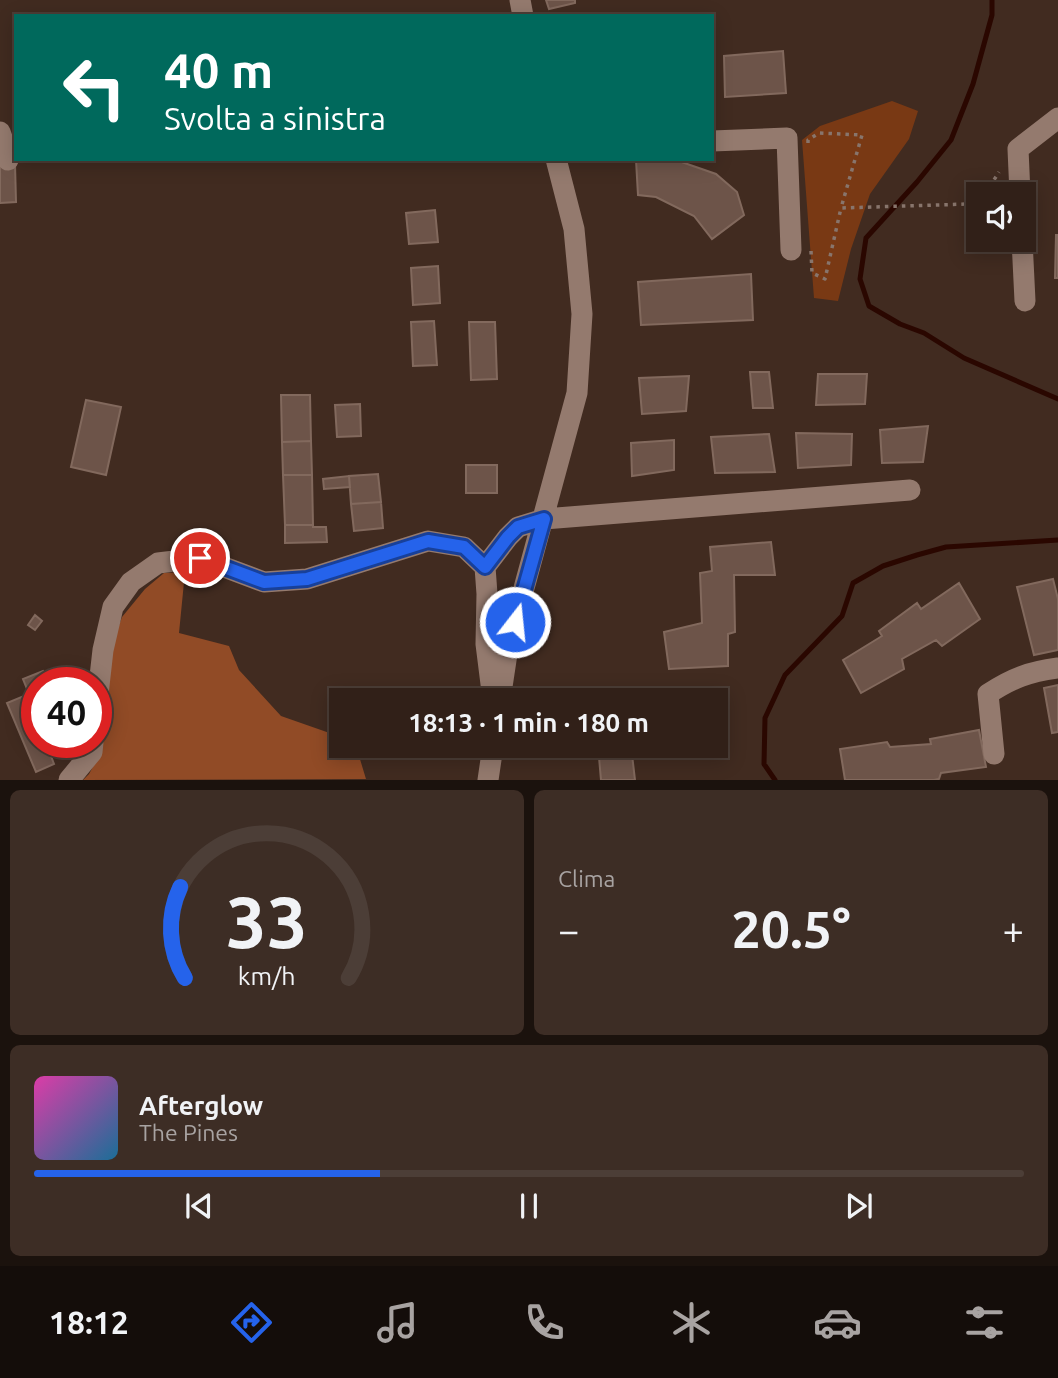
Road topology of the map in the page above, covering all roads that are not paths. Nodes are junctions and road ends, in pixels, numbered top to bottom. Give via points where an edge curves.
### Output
1 (1058, 118) edge
2 (0, 132) edge
3 (714, 141) edge
4 (8, 160) dead end
5 (557, 161) edge
6 (1019, 182) edge
7 (801, 248) road end
8 (1023, 252) edge
9 (1025, 301) dead end
10 (910, 490) dead end
11 (544, 519) junction
12 (485, 567) junction
13 (101, 667) edge
14 (1058, 668) edge
15 (491, 688) edge
16 (502, 688) edge
17 (994, 754) dead end
18 (87, 758) edge
19 (491, 758) edge
20 (69, 779) edge
21 (488, 779) edge

1 - 6 street via 1018,149
2 - 4 street
3 - 7 street via 787,138
5 - 11 street via 574,229 582,314 577,393
8 - 9 street
10 - 11 street
11 - 12 street via 518,527
11 - 16 street via 508,647
12 - 13 street via 464,547 428,541 307,579 264,582 200,558 158,563 131,582 113,607
12 - 15 street via 485,644
14 - 17 street via 1031,672 988,694
18 - 20 street
19 - 21 street

